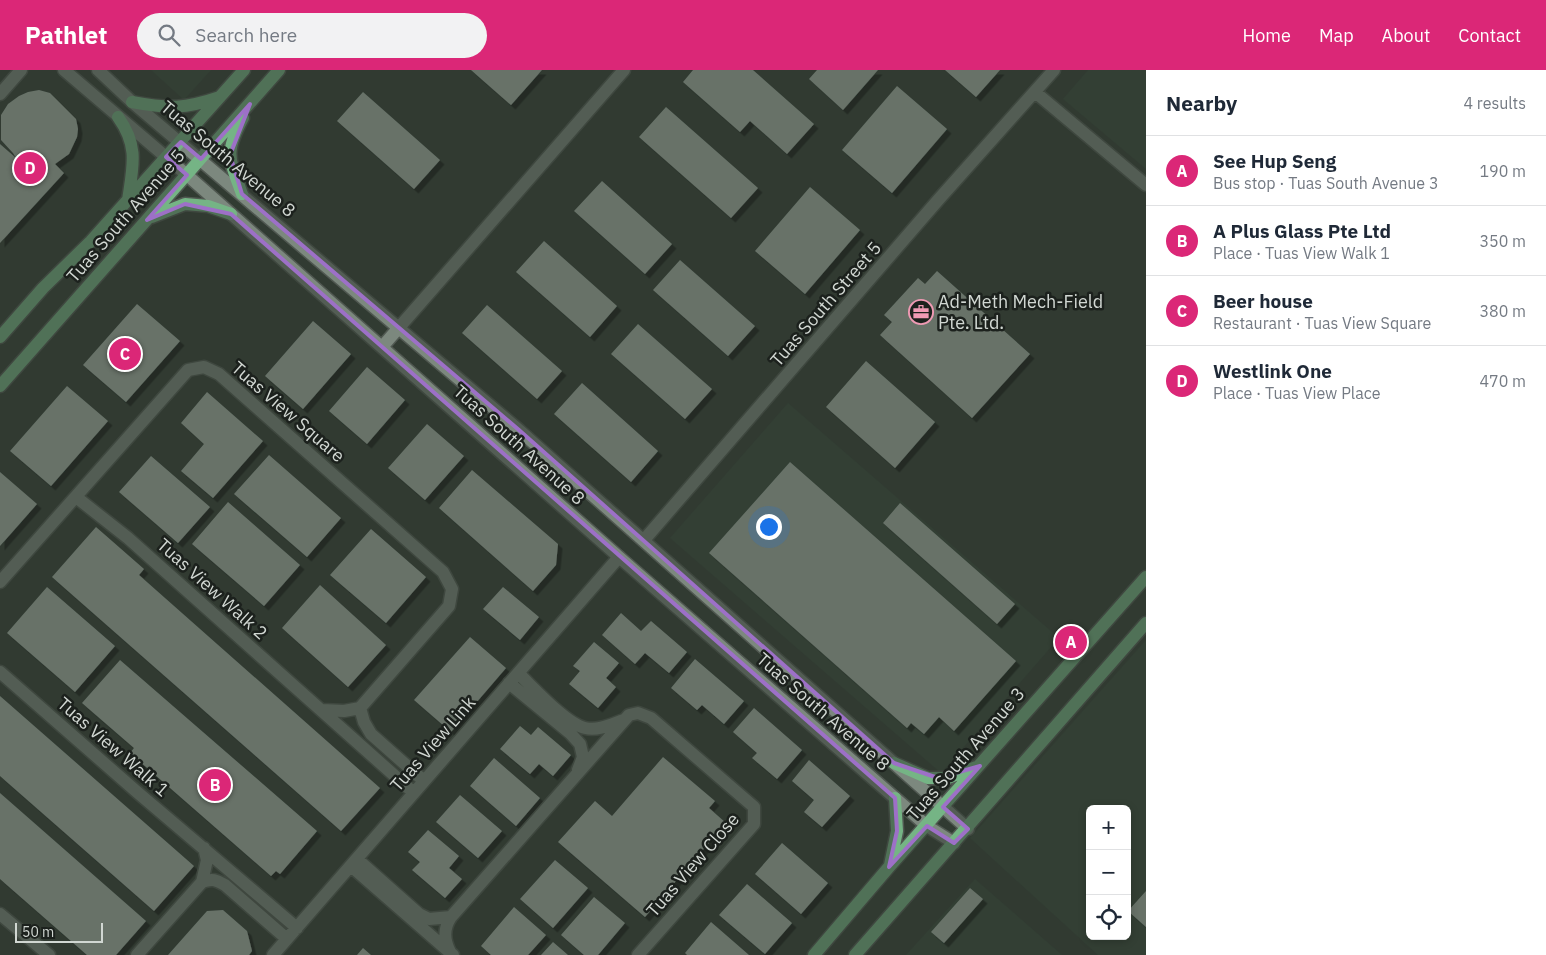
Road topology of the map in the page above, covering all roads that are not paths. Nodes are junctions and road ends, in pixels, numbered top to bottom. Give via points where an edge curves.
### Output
1 (21, 70) edge
2 (64, 70) edge
3 (98, 70) edge
4 (244, 70) edge
5 (279, 70) edge
6 (624, 70) edge
7 (1054, 70) edge
8 (1036, 92) junction
9 (0, 94) edge
10 (221, 96) junction
11 (132, 102) junction
12 (250, 104) junction
13 (118, 117) junction
14 (181, 142) junction
15 (166, 157) junction
16 (201, 159) junction
17 (188, 175) junction
18 (1146, 185) edge
19 (242, 194) junction
20 (128, 200) junction
21 (231, 214) junction
22 (147, 220) junction
23 (399, 328) junction
24 (0, 337) edge
25 (382, 348) junction
26 (0, 386) edge
27 (76, 497) junction
28 (644, 540) junction
29 (619, 557) junction
30 (1146, 577) edge
31 (0, 582) edge
32 (1146, 624) edge
33 (0, 672) edge
34 (518, 673) junction
35 (509, 684) junction
36 (360, 708) junction
37 (322, 710) junction
38 (624, 720) junction
39 (894, 763) junction
40 (980, 766) junction
41 (577, 774) junction
42 (424, 781) junction
43 (414, 793) junction
44 (895, 798) junction
45 (943, 807) junction
46 (927, 826) junction
47 (968, 828) junction
48 (954, 842) junction
49 (204, 848) junction
50 (354, 862) junction
51 (889, 867) junction
52 (202, 882) junction
53 (0, 914) edge
54 (451, 918) junction
55 (297, 928) junction
56 (287, 939) junction
57 (451, 954) edge
58 (49, 955) edge
59 (137, 955) edge
60 (273, 955) edge
61 (638, 955) edge
62 (814, 955) edge
63 (855, 955) edge

1 - 9 street
2 - 13 street, Tuas South Avenue 8
3 - 11 street, Tuas South Avenue 8
4 - 10 main road, Tuas South Avenue 5
5 - 12 main road, Tuas South Avenue 5
6 - 23 street
7 - 8 street, Tuas South Street 5
8 - 18 street
8 - 28 street, Tuas South Street 5
10 - 11 main road via 174,108
10 - 14 main road, Tuas South Avenue 5
11 - 14 street, Tuas South Avenue 8
12 - 16 main road, Tuas South Avenue 5
12 - 19 main road via 231,145 230,155
13 - 15 street, Tuas South Avenue 8
13 - 20 main road via 133,147 134,169
14 - 15 main road, Tuas South Avenue 5
14 - 16 street, Tuas South Avenue 8
15 - 17 street, Tuas South Avenue 8
15 - 20 main road, Tuas South Avenue 5
16 - 17 main road, Tuas South Avenue 5
16 - 19 street, Tuas South Avenue 8
17 - 21 street, Tuas South Avenue 8
17 - 22 main road, Tuas South Avenue 5
19 - 23 street, Tuas South Avenue 8
20 - 24 main road, Tuas South Avenue 5
21 - 22 main road via 208,206 185,204
21 - 25 street, Tuas South Avenue 8
22 - 26 main road, Tuas South Avenue 5
23 - 25 street
23 - 28 street, Tuas South Avenue 8
25 - 29 street, Tuas South Avenue 8
27 - 31 street, Tuas View Square
27 - 36 street, Tuas View Square via 188,370 204,367 219,374 443,572 452,589 449,606
27 - 37 street, Tuas View Walk 2 via 128,538
28 - 39 street, Tuas South Avenue 8
29 - 34 street, Tuas View Link
29 - 44 street, Tuas South Avenue 8
30 - 40 main road, Tuas South Avenue 3
32 - 47 main road
33 - 49 street, Tuas View Walk 1
34 - 35 street, Tuas View Link
34 - 38 street, Tuas View Close via 572,722 586,728 600,728
35 - 41 street via 580,744 583,757
35 - 42 street, Tuas View Link
36 - 37 street
36 - 42 street via 371,734
37 - 43 street, Tuas View Walk 2
38 - 41 street
38 - 61 street, Tuas View Close via 638,713 651,718 754,807 755,813 754,824
39 - 40 main road via 928,778 948,778
39 - 45 street, Tuas South Avenue 8
40 - 45 main road, Tuas South Avenue 3
41 - 54 street
42 - 43 street, Tuas View Link
43 - 50 street, Tuas View Link
44 - 46 street, Tuas South Avenue 8
44 - 51 main road via 897,831
45 - 46 main road, Tuas South Avenue 3
45 - 47 street, Tuas South Avenue 8
46 - 48 street, Tuas South Avenue 8
46 - 51 main road, Tuas South Avenue 3
47 - 48 main road
48 - 63 main road
49 - 52 street via 207,860
49 - 55 street, Tuas View Walk 1
50 - 54 street via 419,914 429,918
50 - 55 street, Tuas View Link
50 - 57 street
51 - 62 main road, Tuas South Avenue 3
52 - 56 street via 209,879 225,885
52 - 59 street
53 - 58 street
54 - 57 street via 446,925 445,942
55 - 56 street, Tuas View Link
56 - 60 street, Tuas View Link

